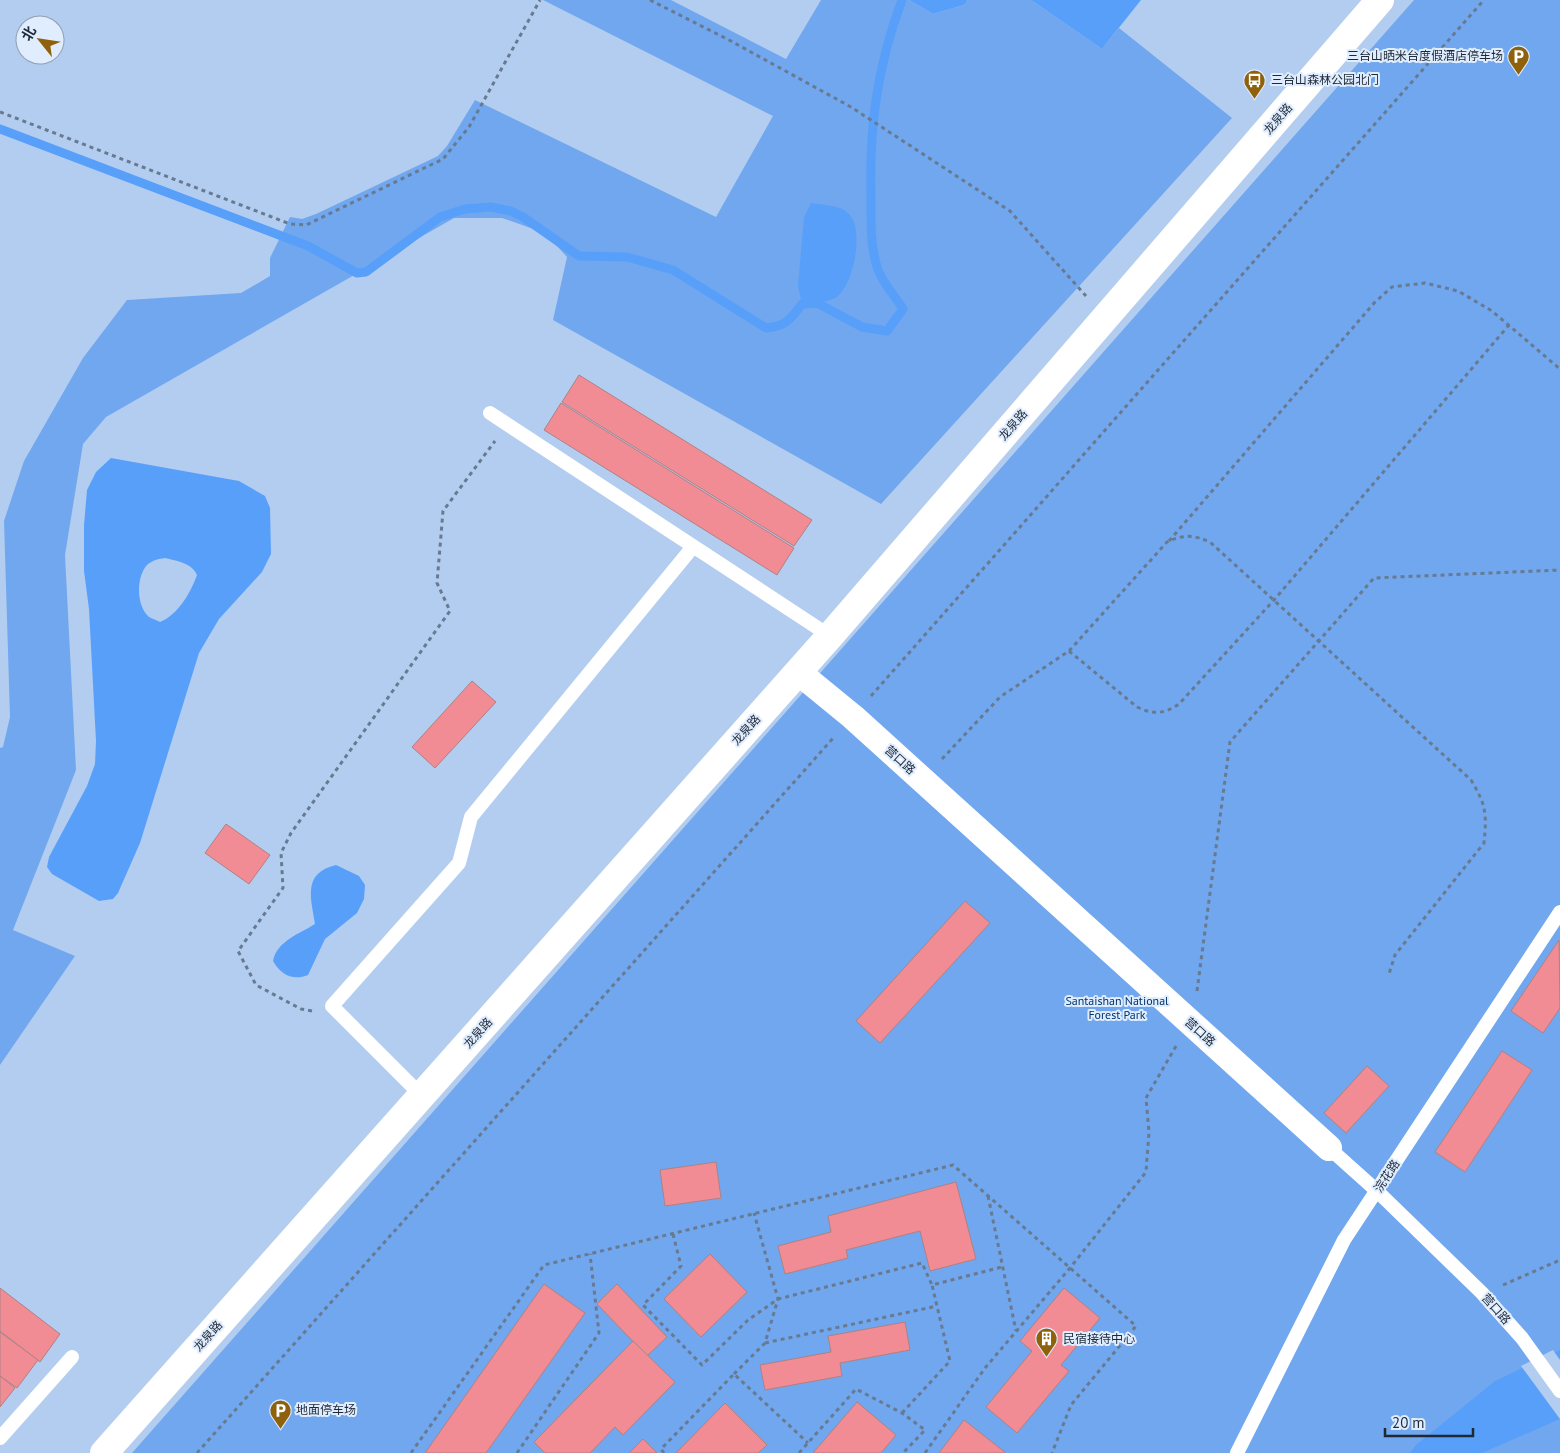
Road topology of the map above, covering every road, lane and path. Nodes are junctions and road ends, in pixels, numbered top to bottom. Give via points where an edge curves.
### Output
1 (540, 0) edge
2 (650, 0) edge
3 (1380, 0) edge
4 (0, 112) edge
5 (1105, 318) junction
6 (1509, 325) junction
7 (1560, 369) edge
8 (490, 413) dead end
9 (508, 425) junction
10 (1167, 542) junction
11 (692, 548) dead end
12 (1560, 570) edge
13 (1274, 600) junction
14 (830, 636) junction
15 (1318, 641) junction
16 (1069, 651) junction
17 (798, 672) junction
18 (922, 780) junction
19 (1560, 912) edge
20 (1389, 974) dead end
21 (332, 1006) junction
22 (1192, 1024) junction
23 (422, 1096) junction
24 (1329, 1148) joint
25 (1377, 1190) junction
26 (988, 1196) junction
27 (754, 1214) junction
28 (673, 1234) junction
29 (590, 1254) junction
30 (1560, 1260) edge
31 (1002, 1267) junction
32 (1070, 1268) junction
33 (932, 1285) junction
34 (1482, 1293) junction
35 (778, 1299) junction
36 (937, 1306) junction
37 (1016, 1332) junction
38 (765, 1343) junction
39 (72, 1357) dead end
40 (734, 1374) junction
41 (1560, 1391) edge
42 (902, 1413) junction
43 (0, 1438) edge
44 (808, 1443) junction
45 (104, 1453) edge
46 (411, 1453) edge
47 (517, 1453) edge
48 (664, 1453) edge
49 (799, 1453) edge
50 (903, 1453) edge
51 (924, 1453) edge
52 (1052, 1453) edge
53 (1237, 1453) edge

1 - 4 path via 469,127 443,159 306,225 290,224
2 - 5 path via 851,107 1010,211
3 - 5 street, 龙泉路
5 - 14 street, 龙泉路
6 - 7 path
6 - 10 path via 1458,291 1425,283 1392,287 1375,302
6 - 13 path
8 - 9 lane
9 - 14 lane
9 - 21 path via 443,511 437,583 450,611 291,833 281,853 283,888 238,951 256,985 301,1009 314,1012
10 - 13 path via 1195,535 1210,542
10 - 16 path
11 - 21 lane via 471,817 459,863
12 - 15 path via 1374,578
13 - 15 path
13 - 16 path via 1179,704 1166,713 1150,714 1137,707
14 - 17 street, 龙泉路
15 - 20 path via 1471,780 1484,801 1484,843 1395,955
15 - 22 path via 1230,742
16 - 18 path via 1000,697
17 - 18 street, 营口路
17 - 23 street, 龙泉路
18 - 22 street, 营口路
19 - 25 lane, 浣花路
21 - 23 lane
22 - 24 street, 营口路
22 - 32 path via 1167,1058 1146,1098 1149,1132 1146,1172
23 - 45 street, 龙泉路
24 - 25 lane, 营口路
25 - 34 lane, 营口路
25 - 53 lane, 浣花路 via 1344,1240
26 - 27 path via 953,1165
26 - 31 path
26 - 32 path
27 - 28 path
27 - 35 path
28 - 29 path
28 - 35 path via 681,1266 643,1305 702,1365 748,1320
29 - 46 path via 544,1265
29 - 47 path via 599,1333
30 - 34 path
31 - 33 path
31 - 37 path
32 - 37 path
32 - 52 path via 1136,1326 1071,1405
33 - 35 path via 922,1263
33 - 36 path
34 - 41 lane, 营口路 via 1522,1338
35 - 38 path
36 - 38 path
36 - 42 path via 950,1361
37 - 51 path via 985,1368
38 - 40 path
39 - 43 lane
40 - 44 path
40 - 48 path via 661,1450
42 - 44 path via 856,1389
42 - 50 path via 925,1430
44 - 49 path

